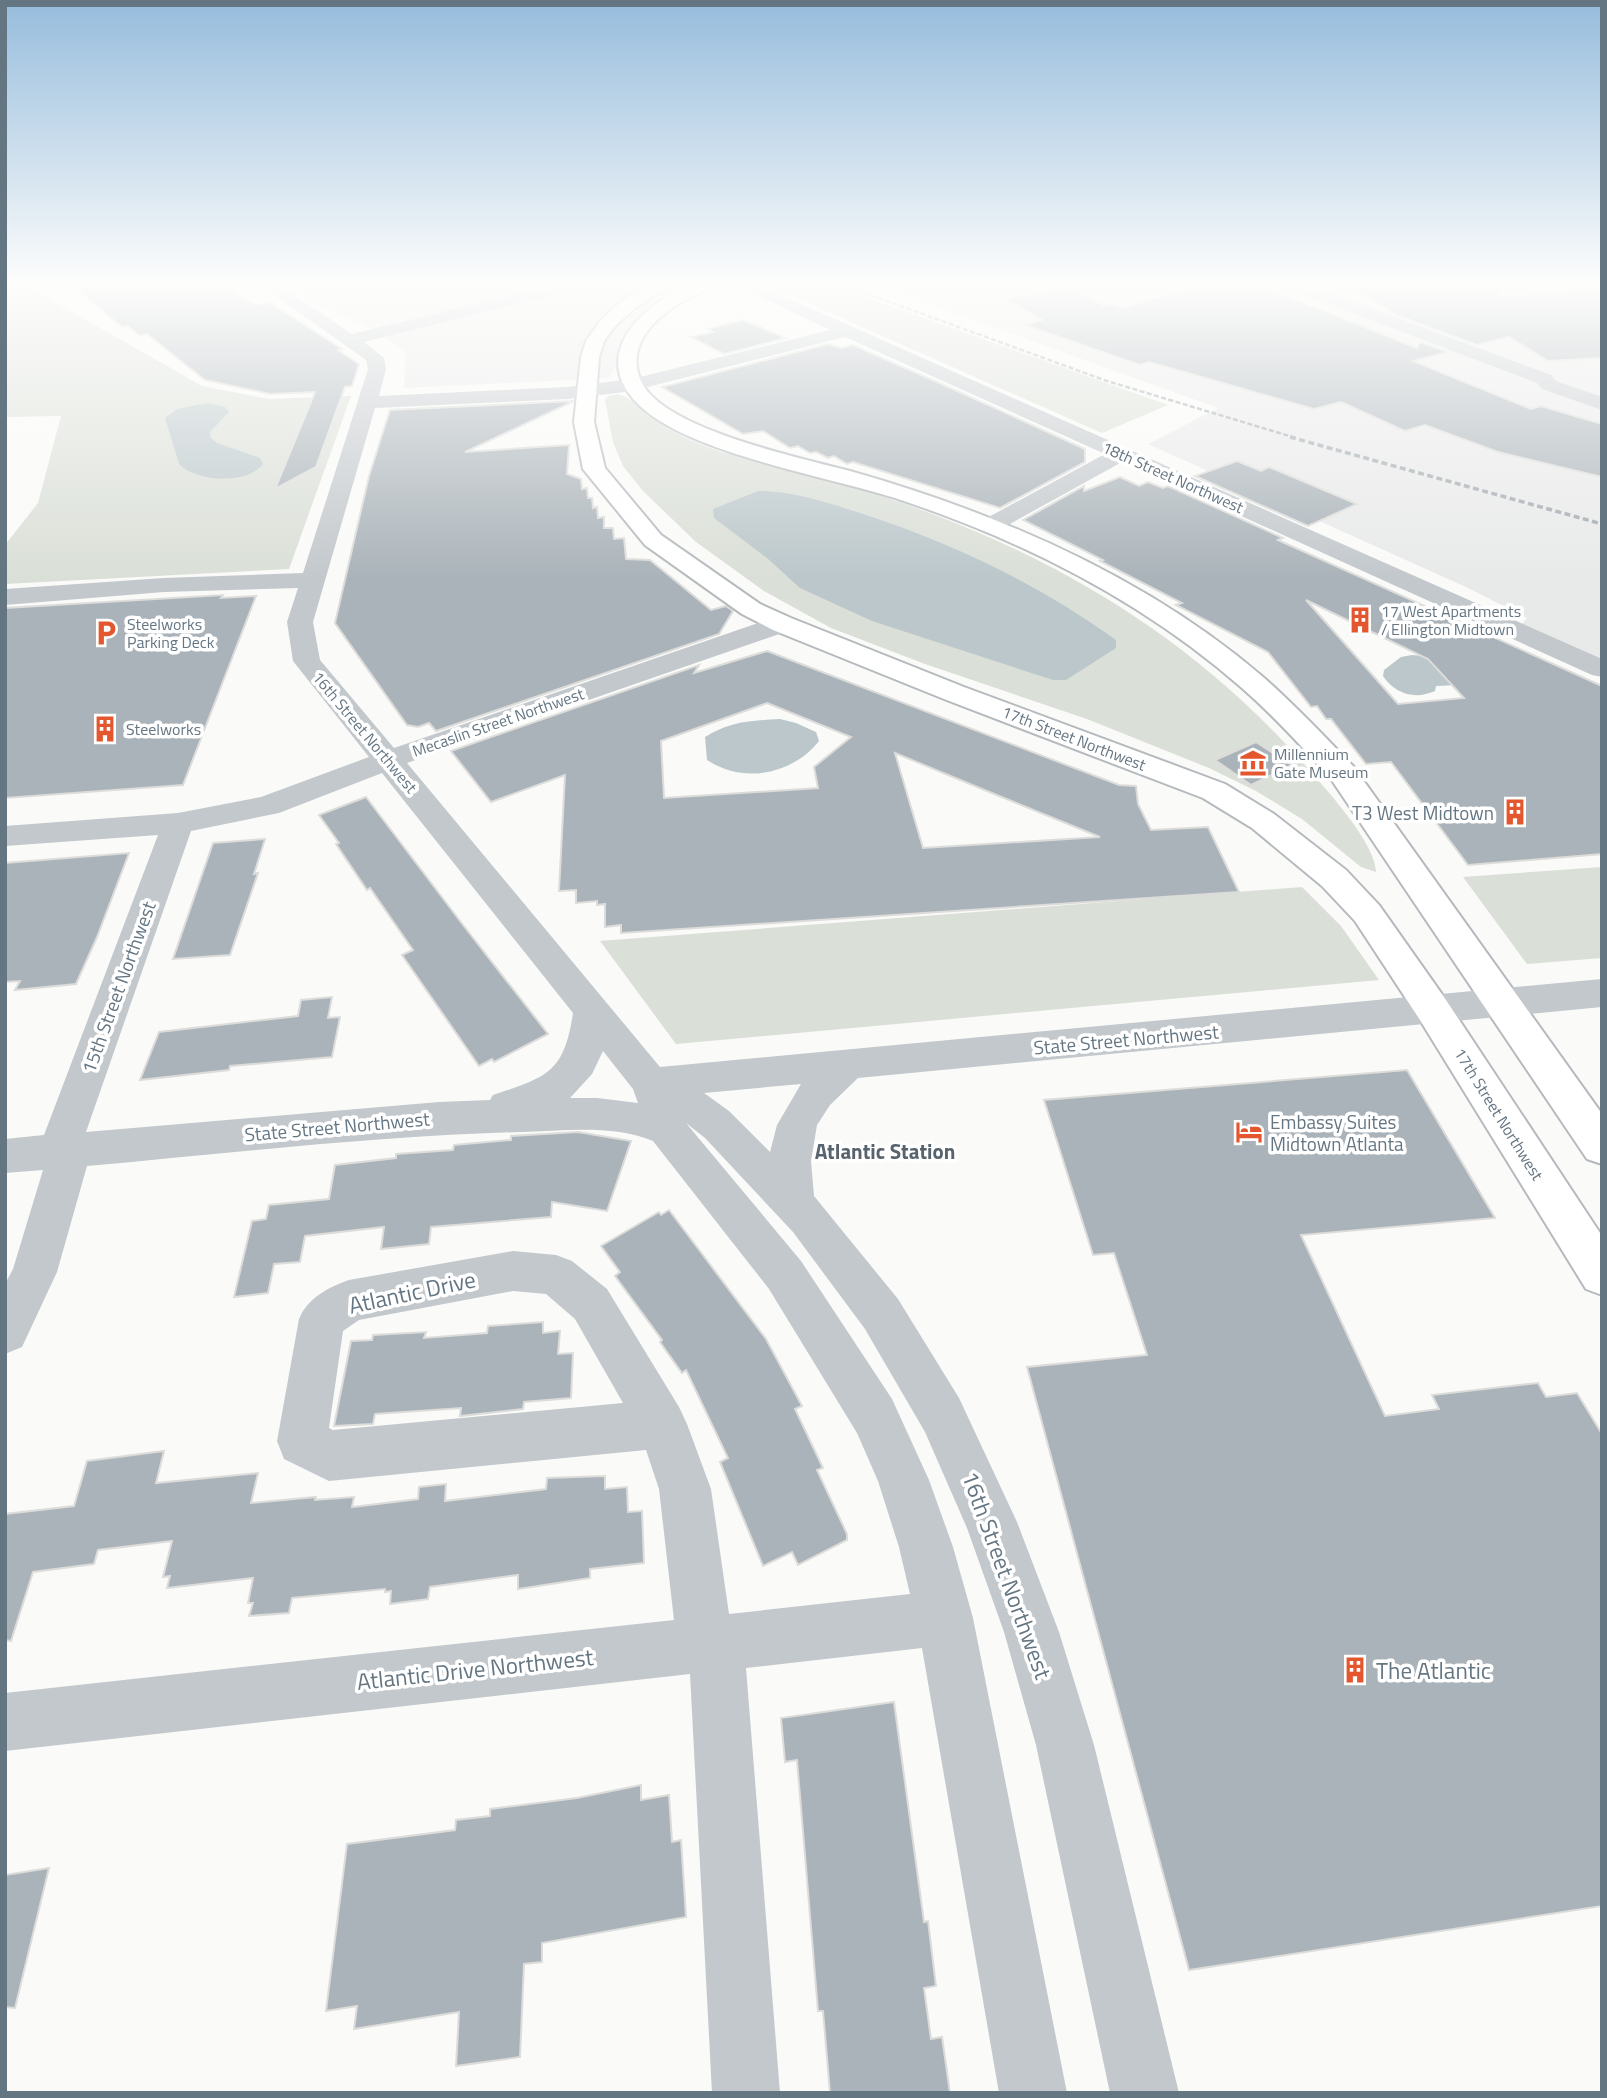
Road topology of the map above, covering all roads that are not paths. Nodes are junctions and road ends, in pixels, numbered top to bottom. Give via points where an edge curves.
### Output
1 (373, 383) edge
2 (542, 383) edge
3 (587, 383) edge
4 (635, 383) edge
5 (962, 383) edge
6 (1547, 383) edge
7 (368, 402) junction
8 (1602, 404) edge
9 (1121, 454) junction
10 (991, 526) junction
11 (313, 580) junction
12 (5, 597) edge
13 (782, 624) junction
14 (1602, 669) edge
15 (388, 760) junction
16 (178, 823) junction
17 (5, 836) edge
18 (1602, 993) edge
19 (1500, 1002) junction
20 (1433, 1010) junction
21 (592, 1012) junction
22 (848, 1065) junction
23 (651, 1083) junction
24 (439, 1118) junction
25 (667, 1129) junction
26 (1602, 1147) edge
27 (66, 1150) junction
28 (5, 1156) edge
29 (794, 1204) junction
30 (1602, 1275) edge
31 (5, 1332) edge
32 (662, 1424) junction
33 (945, 1618) junction
34 (711, 1642) junction
35 (5, 1722) edge
36 (746, 2093) edge
37 (1033, 2093) edge
38 (1145, 2093) edge

1 - 7 street, 16th Street Northwest
2 - 7 street
3 - 13 main road, 17th Street Northwest via 584,422 594,469 653,540 751,609
4 - 10 main road via 659,412 709,438 920,499
5 - 9 street, 18th Street Northwest
6 - 8 street
7 - 11 street, 16th Street Northwest
9 - 10 street
9 - 14 street, 18th Street Northwest
10 - 19 main road via 1128,593 1186,630 1303,728 1342,773
11 - 12 street via 164,584
11 - 15 street, 16th Street Northwest via 300,622 307,662
13 - 15 street, Mecaslin Street Northwest
13 - 20 main road, 17th Street Northwest via 1214,791 1263,821 1334,878 1367,913
15 - 16 street, Mecaslin Street Northwest via 268,806
15 - 21 street, 16th Street Northwest
16 - 17 street, Mecaslin Street Northwest
16 - 27 street, 15th Street Northwest
18 - 19 street, State Street Northwest
19 - 20 street, State Street Northwest
19 - 26 main road
20 - 22 street, State Street Northwest
20 - 30 main road, 17th Street Northwest
21 - 23 street, 16th Street Northwest
21 - 24 street via 587,1047 578,1066 551,1092 517,1104
22 - 23 street, State Street Northwest
22 - 29 street via 812,1096 800,1114 790,1162
23 - 25 street, 16th Street Northwest
23 - 29 street, 16th Street Northwest via 710,1118
24 - 25 street, State Street Northwest via 597,1114 645,1120
24 - 27 street, State Street Northwest
25 - 33 street, 16th Street Northwest via 785,1275 876,1416 926,1547
27 - 28 street, State Street Northwest
27 - 31 street, 15th Street Northwest via 35,1272
29 - 38 street, 16th Street Northwest via 868,1292 901,1341 957,1441 1000,1541 1068,1760
32 - 32 street, Atlantic Drive via 591,1304 556,1275 513,1271 349,1301 322,1319 302,1441 329,1456
32 - 34 street, Atlantic Drive via 685,1489
33 - 34 street, Atlantic Drive Northwest
33 - 37 street, 16th Street Northwest
34 - 35 street, Atlantic Drive Northwest
34 - 36 street, Atlantic Drive

